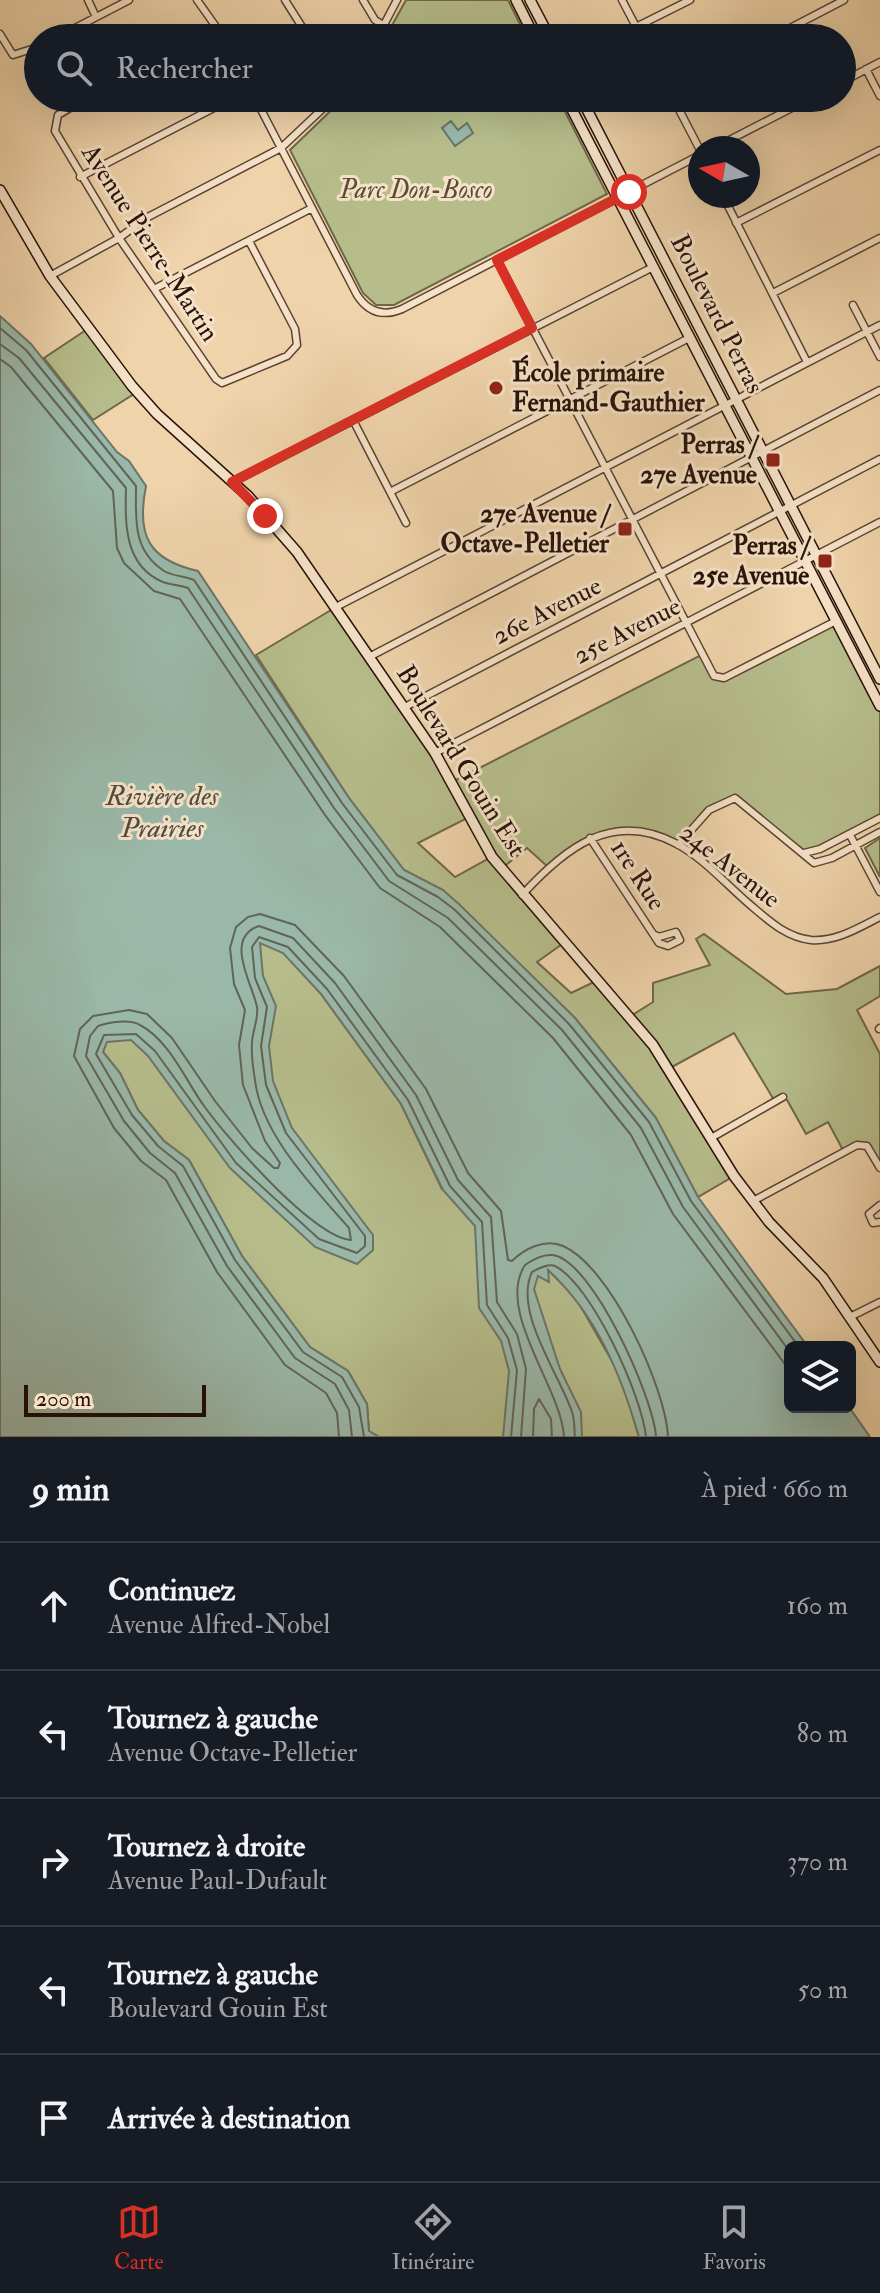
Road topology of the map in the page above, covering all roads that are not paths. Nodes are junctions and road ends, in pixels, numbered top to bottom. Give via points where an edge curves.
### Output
1 (88, 0) edge
2 (129, 0) edge
3 (197, 0) edge
4 (285, 0) edge
5 (363, 0) edge
6 (397, 0) edge
7 (516, 0) edge
8 (530, 0) edge
9 (622, 0) edge
10 (690, 0) edge
11 (844, 0) edge
12 (96, 17) junction
13 (83, 24) edge
14 (214, 24) edge
15 (300, 24) edge
16 (381, 24) edge
17 (384, 24) edge
18 (528, 24) edge
19 (543, 24) edge
20 (634, 24) edge
21 (642, 24) edge
22 (798, 24) edge
23 (0, 34) edge
24 (24, 53) edge
25 (880, 62) edge
26 (866, 69) junction
27 (856, 74) edge
28 (880, 96) edge
29 (61, 112) edge
30 (206, 112) edge
31 (262, 112) edge
32 (319, 112) edge
33 (573, 112) edge
34 (588, 112) edge
35 (680, 112) edge
36 (784, 112) edge
37 (692, 136) edge
38 (737, 136) edge
39 (281, 148) junction
40 (880, 150) edge
41 (688, 160) edge
42 (80, 177) junction
43 (0, 190) edge
44 (629, 192) junction
45 (617, 198) junction
46 (312, 208) junction
47 (729, 208) edge
48 (736, 223) junction
49 (119, 238) junction
50 (880, 238) edge
51 (249, 241) junction
52 (497, 260) junction
53 (653, 267) junction
54 (50, 276) junction
55 (154, 289) junction
56 (773, 293) junction
57 (853, 305) dead end
58 (880, 325) edge
59 (532, 328) junction
60 (867, 331) junction
61 (689, 338) junction
62 (880, 357) edge
63 (807, 362) junction
64 (880, 390) edge
65 (570, 398) junction
66 (736, 400) junction
67 (725, 406) junction
68 (353, 420) junction
69 (763, 451) junction
70 (752, 457) junction
71 (880, 459) edge
72 (606, 468) junction
73 (232, 482) junction
74 (390, 492) junction
75 (792, 506) junction
76 (780, 512) junction
77 (632, 520) junction
78 (880, 522) edge
79 (406, 523) dead end
80 (817, 555) junction
81 (806, 561) junction
82 (661, 574) junction
83 (336, 607) junction
84 (836, 621) junction
85 (686, 623) junction
86 (369, 657) junction
87 (880, 679) edge
88 (880, 706) edge
89 (403, 708) junction
90 (435, 753) junction
91 (880, 818) edge
92 (880, 832) edge
93 (850, 835) junction
94 (590, 838) junction
95 (678, 845) junction
96 (856, 845) junction
97 (804, 853) junction
98 (880, 892) edge
99 (522, 895) junction
100 (880, 917) edge
101 (653, 934) dead end
102 (783, 1097) dead end
103 (711, 1138) junction
104 (880, 1168) edge
105 (753, 1201) junction
106 (880, 1205) edge
107 (880, 1222) edge
108 (880, 1302) edge
109 (850, 1317) junction
110 (880, 1362) edge

1 - 12 street
2 - 12 street
3 - 14 street
4 - 15 street
5 - 16 street
6 - 17 street
7 - 18 street
8 - 19 street
9 - 20 street
10 - 21 street
11 - 22 street
12 - 13 street
23 - 24 street via 8,49 18,56
25 - 26 street
26 - 27 street
26 - 28 street
29 - 42 street, Avenue Pierre-Martin via 55,131
30 - 42 street
31 - 39 street
32 - 39 street
33 - 45 street, Boulevard Perras
34 - 44 street, Boulevard Perras
35 - 37 street
36 - 38 street
39 - 46 street
39 - 49 street via 148,217
40 - 48 street
41 - 44 street
42 - 49 street, Avenue Pierre-Martin
43 - 54 street, Boulevard Gouin Est
44 - 45 street
44 - 66 street, Boulevard Perras
45 - 52 street
45 - 53 street, Boulevard Perras
46 - 51 street
46 - 52 street via 357,295 373,311 395,312
47 - 48 street
48 - 56 street
49 - 54 street
49 - 55 street, Avenue Pierre-Martin
50 - 56 street
51 - 55 street
51 - 55 street, Avenue Pierre-Martin via 295,329 297,345 287,356 222,383
52 - 59 street
53 - 59 street
53 - 61 street, Boulevard Perras
54 - 73 street, Boulevard Gouin Est via 132,386
56 - 63 street
57 - 60 street
58 - 60 street
59 - 65 street
59 - 68 street
60 - 62 street
60 - 63 street
61 - 65 street
61 - 67 street, Boulevard Perras
63 - 66 street
64 - 69 street
65 - 72 street
65 - 74 street
66 - 67 street
66 - 69 street, Boulevard Perras
67 - 70 street, Boulevard Perras
67 - 72 street
68 - 73 street
68 - 74 street
69 - 70 street
69 - 75 street, Boulevard Perras
70 - 76 street, Boulevard Perras
70 - 77 street
71 - 75 street, 26e Avenue
72 - 77 street
72 - 83 street
73 - 83 street, Boulevard Gouin Est via 282,533
74 - 79 street
75 - 76 street, 26e Avenue
75 - 80 street, Boulevard Perras
76 - 81 street, Boulevard Perras
76 - 82 street, 26e Avenue
77 - 82 street
77 - 86 street
78 - 80 street, 25e Avenue
80 - 81 street, 25e Avenue
80 - 87 street, Boulevard Perras
81 - 84 street, Boulevard Perras
81 - 85 street, 25e Avenue
82 - 85 street
82 - 89 street, 26e Avenue
83 - 86 street, Boulevard Gouin Est
84 - 85 street via 724,678 717,677
84 - 88 street, Boulevard Perras
85 - 90 street, 25e Avenue
86 - 89 street, Boulevard Gouin Est
89 - 90 street, Boulevard Gouin Est
90 - 99 street, Boulevard Gouin Est via 492,857
91 - 93 street
92 - 96 street
93 - 96 street
93 - 97 street
94 - 95 street, 24e Avenue via 644,833
94 - 99 street, 24e Avenue via 565,852
94 - 101 street, 1re Rue
95 - 97 street via 709,810 735,798
95 - 100 street, 24e Avenue via 794,936 837,938
96 - 97 street via 818,863
96 - 98 street
99 - 103 street, Boulevard Gouin Est via 653,1045
102 - 103 street
103 - 105 street, Boulevard Gouin Est
104 - 105 street via 870,1149 857,1145
105 - 109 street, Boulevard Gouin Est via 823,1278
106 - 107 street via 869,1214 873,1223
108 - 109 street
109 - 110 street, Boulevard Gouin Est

